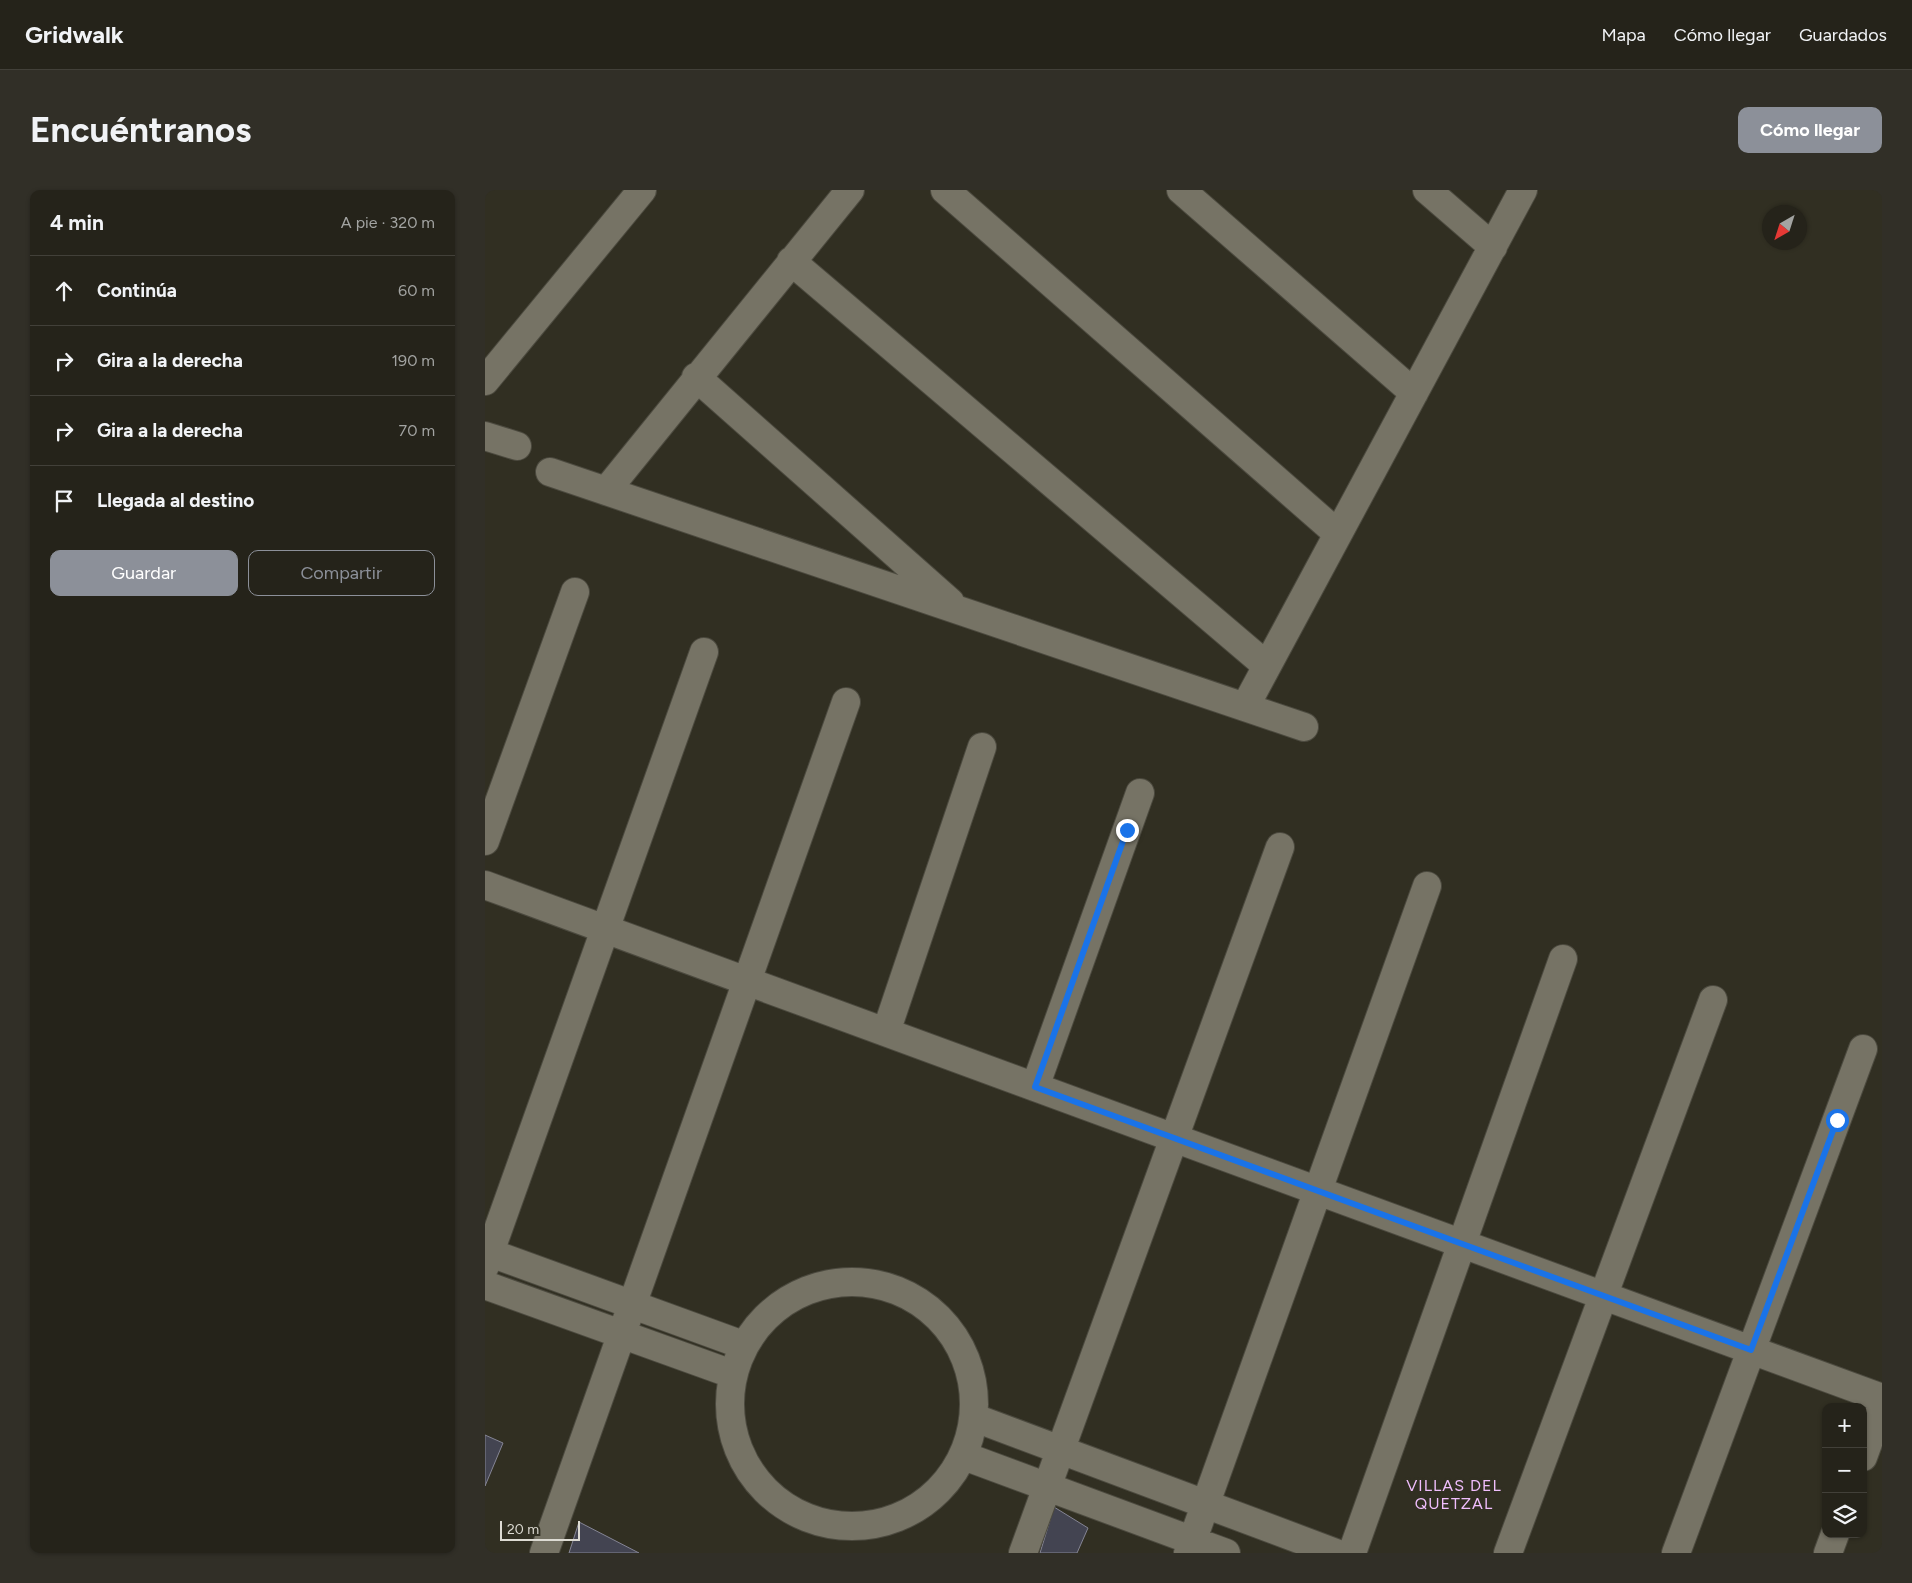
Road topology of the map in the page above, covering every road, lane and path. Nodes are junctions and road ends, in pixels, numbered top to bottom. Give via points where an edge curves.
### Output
1 (642, 190) edge
2 (850, 190) edge
3 (945, 190) edge
4 (1181, 190) edge
5 (1427, 190) edge
6 (1523, 190) edge
7 (1493, 247) junction
8 (791, 261) junction
9 (696, 377) junction
10 (485, 381) edge
11 (1414, 394) junction
12 (485, 436) edge
13 (517, 446) dead end
14 (550, 472) dead end
15 (606, 491) junction
16 (1338, 534) junction
17 (575, 592) dead end
18 (959, 610) junction
19 (704, 652) dead end
20 (1267, 666) junction
21 (846, 702) dead end
22 (1245, 707) junction
23 (1304, 727) dead end
24 (982, 747) dead end
25 (1140, 793) dead end
26 (485, 841) edge
27 (1280, 847) dead end
28 (485, 885) edge
29 (1427, 886) dead end
30 (605, 929) junction
31 (1563, 959) dead end
32 (747, 981) junction
33 (1713, 1000) dead end
34 (886, 1032) junction
35 (1863, 1049) dead end
36 (1035, 1087) junction
37 (1174, 1137) junction
38 (1318, 1191) junction
39 (1462, 1243) junction
40 (487, 1257) edge
41 (485, 1285) edge
42 (1603, 1296) junction
43 (632, 1304) junction
44 (621, 1334) junction
45 (743, 1345) junction
46 (1751, 1350) junction
47 (732, 1374) junction
48 (1882, 1398) edge
49 (1882, 1405) edge
50 (975, 1418) junction
51 (1866, 1448) edge
52 (1060, 1450) junction
53 (964, 1456) junction
54 (1047, 1487) junction
55 (1205, 1504) junction
56 (1834, 1538) edge
57 (1190, 1547) edge
58 (544, 1553) edge
59 (1023, 1553) edge
60 (1226, 1553) edge
61 (1336, 1553) edge
62 (1352, 1553) edge
63 (1508, 1553) edge
64 (1676, 1553) edge
65 (1828, 1553) edge

1 - 10 street
2 - 8 street
3 - 16 street
4 - 11 street
5 - 7 street
6 - 7 street
7 - 11 street
8 - 9 street
8 - 20 street
9 - 15 street
9 - 18 street
11 - 16 street
12 - 13 street
14 - 15 street
15 - 18 street
16 - 20 street
17 - 26 street
18 - 22 street
19 - 30 street
20 - 22 street
21 - 32 street
22 - 23 street
24 - 34 street
25 - 36 street
27 - 37 street
28 - 30 street
29 - 38 street
30 - 32 street
30 - 40 street
31 - 39 street
32 - 34 street
32 - 43 street
33 - 42 street
34 - 36 street
35 - 46 street
36 - 37 street
37 - 38 street
37 - 52 street
38 - 39 street
38 - 55 street
39 - 42 street
39 - 62 street
40 - 43 street
41 - 44 street
42 - 46 street
42 - 63 street
43 - 44 street
43 - 45 street
44 - 47 street
44 - 58 street
45 - 47 street
45 - 50 street via 769,1311 805,1289 847,1280 889,1286 927,1306 955,1337 972,1376
46 - 48 street
46 - 64 street
47 - 53 street via 729,1414 739,1453 761,1486 793,1511 830,1525 871,1526 909,1513 941,1490
49 - 51 street
50 - 52 street
50 - 53 street
52 - 54 street
52 - 55 street
53 - 54 street
54 - 57 street
54 - 59 street
55 - 57 street
55 - 61 street
56 - 65 street
57 - 60 street

